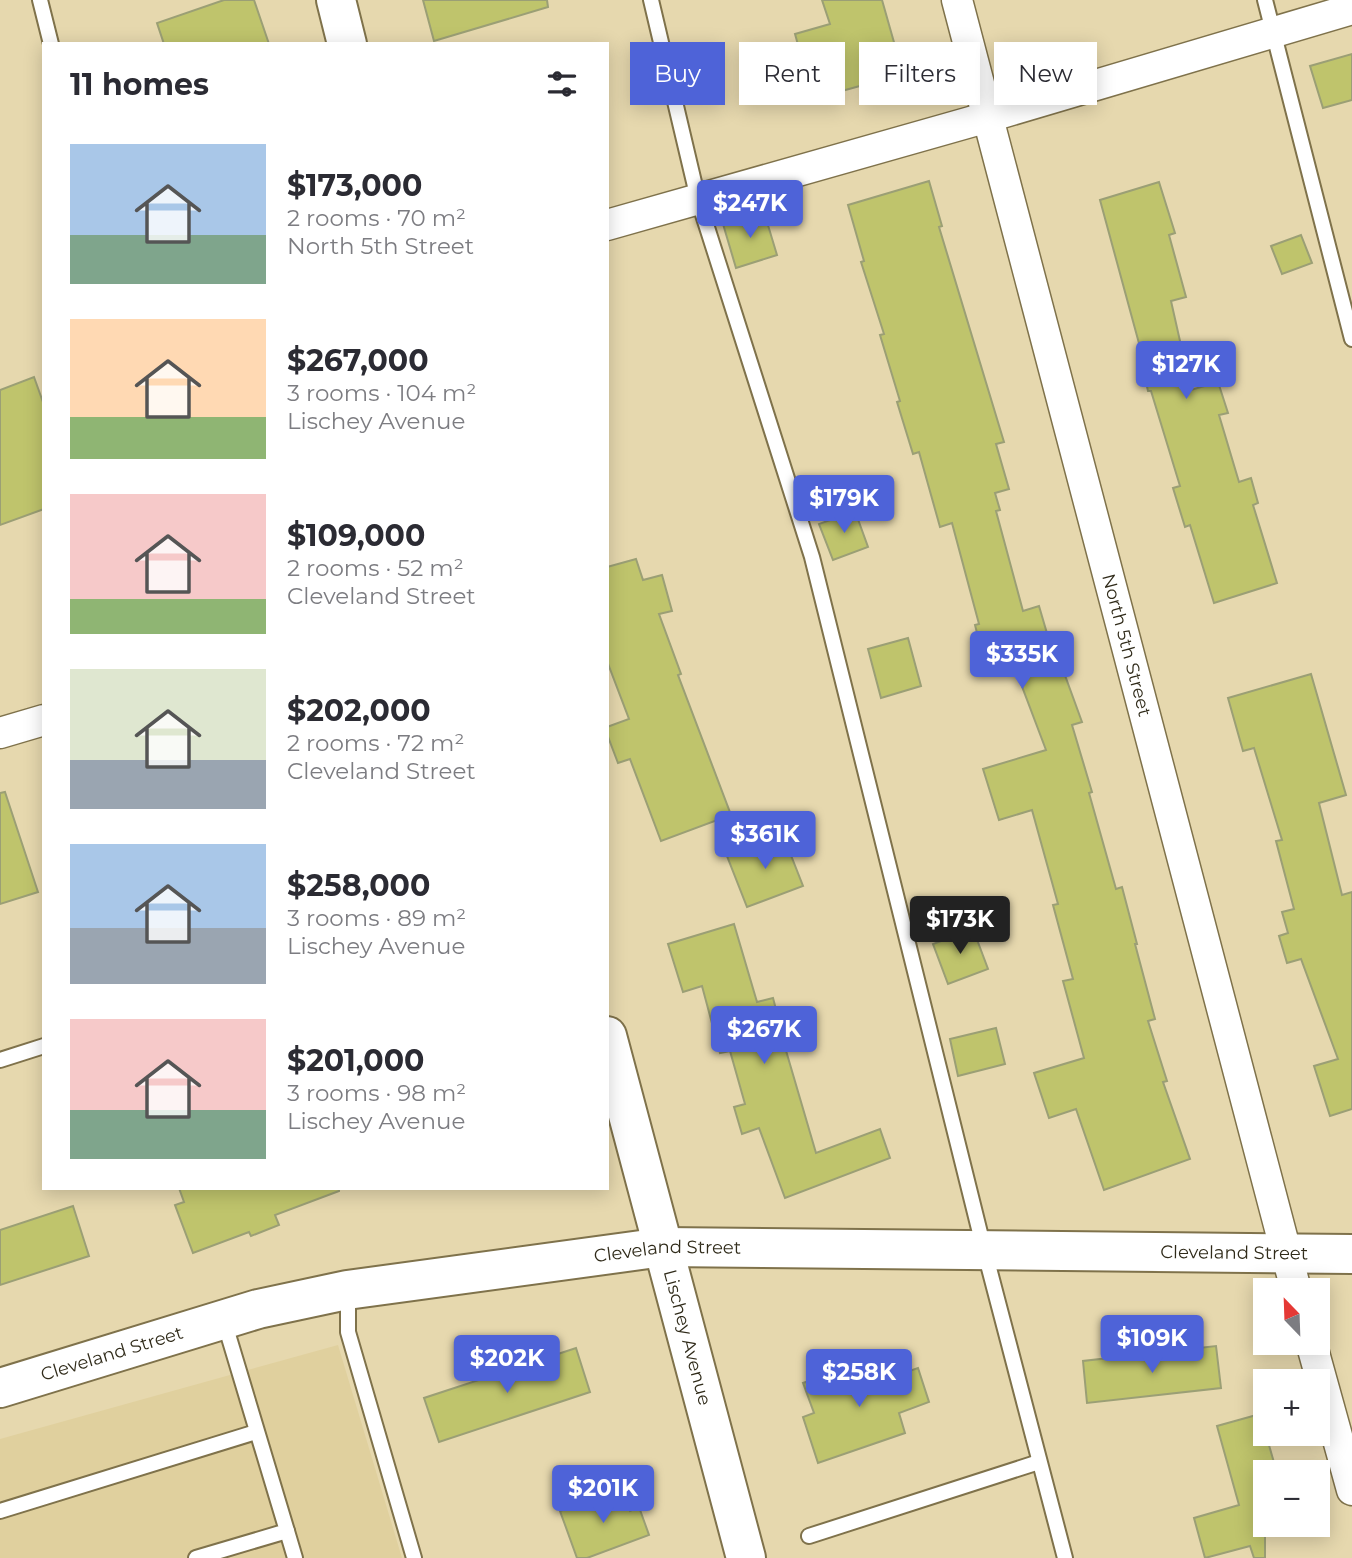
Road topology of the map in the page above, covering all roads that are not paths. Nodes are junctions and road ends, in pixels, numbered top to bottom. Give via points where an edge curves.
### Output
1 (40, 0) edge
2 (336, 0) edge
3 (651, 0) edge
4 (957, 0) edge
5 (1265, 0) edge
6 (1352, 9) edge
7 (1274, 32) junction
8 (50, 42) edge
9 (346, 42) edge
10 (988, 117) junction
11 (698, 199) junction
12 (609, 224) edge
13 (1352, 339) edge
14 (42, 721) edge
15 (0, 733) edge
16 (609, 1044) edge
17 (42, 1047) edge
18 (0, 1060) edge
19 (663, 1247) junction
20 (984, 1249) junction
21 (1352, 1254) edge
22 (1291, 1272) edge
23 (347, 1290) junction
24 (223, 1320) junction
25 (1315, 1355) edge
26 (0, 1388) edge
27 (256, 1432) junction
28 (1039, 1462) junction
29 (1352, 1490) edge
30 (0, 1511) edge
31 (287, 1531) junction
32 (809, 1536) dead end
33 (196, 1558) edge
34 (295, 1558) edge
35 (414, 1558) edge
36 (746, 1558) edge
37 (1065, 1558) edge

1 - 8 lane
2 - 9 main road
3 - 11 lane
4 - 10 street, North 5th Street
5 - 7 lane
6 - 7 street
7 - 10 street
7 - 13 lane
10 - 11 street
10 - 22 street, North 5th Street
11 - 12 street
11 - 20 lane via 812,557
14 - 15 street
16 - 19 main road, Lischey Avenue
17 - 18 lane
19 - 20 main road, Cleveland Street
19 - 23 main road, Cleveland Street
19 - 36 main road, Lischey Avenue
20 - 22 main road, Cleveland Street
20 - 28 lane
21 - 22 main road, Cleveland Street
23 - 24 main road, Cleveland Street
23 - 35 lane via 348,1332
24 - 26 main road, Cleveland Street
24 - 27 lane
25 - 29 street
27 - 30 lane
27 - 31 lane
28 - 32 lane
28 - 37 lane
31 - 33 lane
31 - 34 lane

